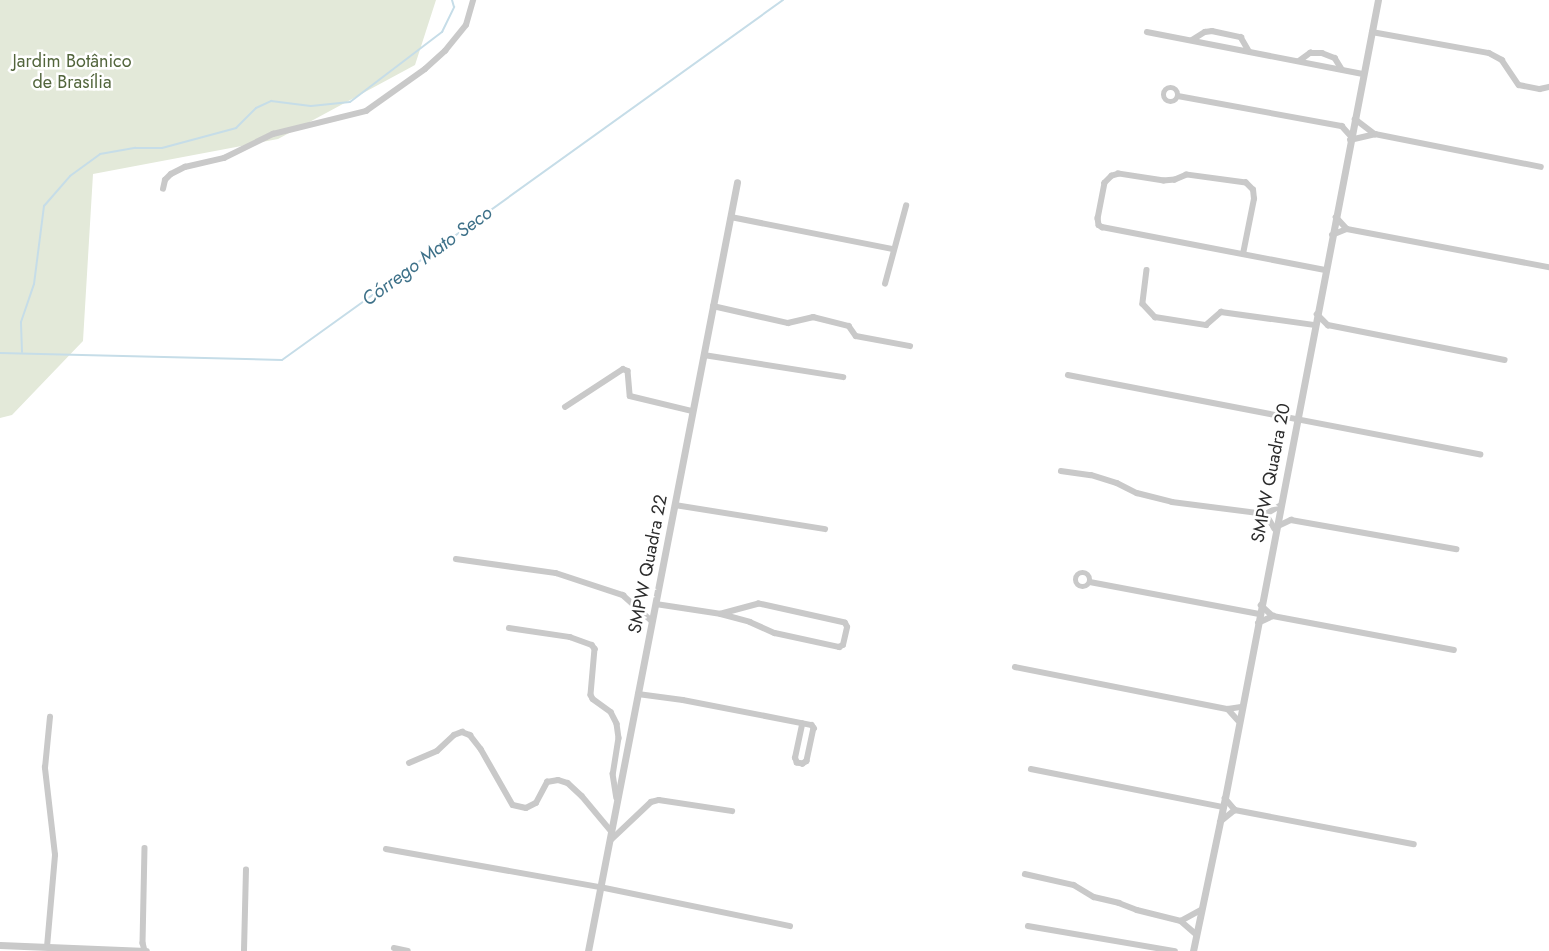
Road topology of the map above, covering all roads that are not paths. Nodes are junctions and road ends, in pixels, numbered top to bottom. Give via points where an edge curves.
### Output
1 (473, 0) edge
2 (1378, 0) edge
3 (1147, 32) dead end
4 (1372, 32) junction
5 (1192, 40) junction
6 (1249, 52) junction
7 (1299, 61) junction
8 (1342, 69) junction
9 (1364, 74) junction
10 (1549, 87) edge
11 (1178, 96) dead end
12 (1354, 120) junction
13 (1342, 126) junction
14 (1364, 126) junction
15 (1375, 134) junction
16 (1362, 137) junction
17 (1351, 138) junction
18 (1541, 167) dead end
19 (738, 182) dead end
20 (163, 189) dead end
21 (906, 206) dead end
22 (731, 217) junction
23 (1336, 217) junction
24 (1347, 230) junction
25 (1332, 235) junction
26 (893, 249) junction
27 (1244, 254) junction
28 (1549, 267) edge
29 (1147, 270) dead end
30 (1326, 270) junction
31 (886, 284) dead end
32 (713, 306) junction
33 (1317, 314) junction
34 (1328, 325) junction
35 (1314, 328) junction
36 (910, 346) dead end
37 (704, 355) junction
38 (1505, 360) dead end
39 (1068, 375) dead end
40 (843, 377) dead end
41 (565, 407) dead end
42 (692, 411) junction
43 (1296, 420) junction
44 (1480, 454) dead end
45 (1061, 471) dead end
46 (675, 505) junction
47 (1280, 508) junction
48 (1266, 514) junction
49 (1291, 520) junction
50 (1275, 528) junction
51 (825, 529) dead end
52 (1456, 549) dead end
53 (456, 559) dead end
54 (1090, 582) dead end
55 (656, 604) junction
56 (1261, 606) junction
57 (721, 614) junction
58 (1259, 614) junction
59 (1273, 616) junction
60 (652, 621) junction
61 (1258, 622) junction
62 (509, 628) dead end
63 (1454, 650) dead end
64 (1015, 667) dead end
65 (638, 694) junction
66 (1241, 707) junction
67 (1228, 709) junction
68 (50, 717) dead end
69 (1238, 720) junction
70 (802, 724) junction
71 (800, 734) junction
72 (812, 736) junction
73 (409, 763) dead end
74 (1031, 769) dead end
75 (617, 798) junction
76 (1225, 798) junction
77 (1223, 807) junction
78 (1235, 810) junction
79 (732, 812) dead end
80 (1220, 822) junction
81 (612, 832) junction
82 (611, 840) junction
83 (1414, 844) dead end
84 (144, 848) dead end
85 (386, 849) dead end
86 (246, 870) dead end
87 (1025, 874) dead end
88 (600, 887) junction
89 (1201, 910) junction
90 (1181, 921) junction
91 (790, 926) dead end
92 (1028, 926) dead end
93 (1196, 934) junction
94 (0, 945) edge
95 (47, 947) junction
96 (394, 948) dead end
97 (23, 949) edge
98 (146, 951) edge
99 (244, 951) edge
100 (408, 951) edge
101 (588, 951) edge
102 (1175, 951) edge
103 (1193, 951) edge

1 - 20 street via 466,25 445,51 366,111 273,134 224,158 171,174
2 - 4 street, SMPW Quadra 20
3 - 5 street
4 - 9 street, SMPW Quadra 20
4 - 10 street via 1490,53 1502,60 1519,85 1540,89
5 - 6 street
5 - 6 street via 1212,31 1236,35 1244,40
6 - 7 street
7 - 8 street
7 - 8 street via 1310,53 1322,53 1335,58
8 - 9 street
9 - 12 street, SMPW Quadra 20
11 - 13 street
12 - 13 street
12 - 14 street
12 - 17 street, SMPW Quadra 20
13 - 17 street
14 - 15 street
14 - 16 street
15 - 16 street
15 - 18 street
16 - 17 street
17 - 23 street, SMPW Quadra 20
19 - 22 street, SMPW Quadra 22
21 - 26 street
22 - 26 street
22 - 32 street, SMPW Quadra 22
23 - 24 street
23 - 25 street, SMPW Quadra 20
24 - 25 street
24 - 28 street
25 - 30 street, SMPW Quadra 20
26 - 31 street
27 - 27 street via 1102,227 1098,218 1105,183 1119,174 1164,181 1187,175 1246,183 1253,190 1254,199
27 - 30 street
29 - 35 street via 1143,304 1155,317 1206,325 1221,312
30 - 33 street, SMPW Quadra 20
32 - 36 street via 788,323 814,318 849,326 856,336
32 - 37 street, SMPW Quadra 22
33 - 34 street
33 - 35 street, SMPW Quadra 20
34 - 35 street
34 - 38 street
35 - 43 street, SMPW Quadra 20
37 - 40 street
37 - 42 street, SMPW Quadra 22
39 - 43 street
41 - 42 street via 623,368 628,370 630,396
42 - 46 street, SMPW Quadra 22
43 - 44 street
43 - 47 street, SMPW Quadra 20
45 - 48 street via 1091,475 1137,493 1172,502
46 - 51 street
46 - 55 street, SMPW Quadra 22
47 - 48 street
47 - 49 street
47 - 50 street, SMPW Quadra 20
48 - 50 street
49 - 50 street
49 - 52 street
50 - 56 street, SMPW Quadra 20
53 - 60 street via 556,573 623,595
54 - 58 street
55 - 57 street
55 - 60 street, SMPW Quadra 22
56 - 58 street, SMPW Quadra 20
56 - 59 street
57 - 57 street via 775,633 839,647 843,645 847,627 845,623 759,604
58 - 61 street, SMPW Quadra 20
59 - 61 street
59 - 63 street
60 - 65 street, SMPW Quadra 22
61 - 66 street, SMPW Quadra 20
62 - 75 street via 570,637 595,649 591,695 611,712 617,724 619,738 613,774
64 - 67 street
65 - 70 street
65 - 75 street, SMPW Quadra 22
66 - 67 street
66 - 69 street, SMPW Quadra 20
67 - 69 street
68 - 95 street via 45,768 56,855
69 - 76 street, SMPW Quadra 20
70 - 71 street
70 - 72 street via 812,725
71 - 72 street
71 - 72 street via 795,758 797,763 807,761
73 - 81 street via 437,751 462,732 470,735 481,749 513,805 526,808 536,803 548,782 558,780 568,783 582,796
74 - 77 street
75 - 81 street, SMPW Quadra 22
76 - 77 street, SMPW Quadra 20
76 - 78 street
77 - 80 street, SMPW Quadra 20
78 - 80 street
78 - 83 street
79 - 82 street via 659,800 651,802
80 - 89 street, SMPW Quadra 20
81 - 82 street, SMPW Quadra 22
82 - 88 street, SMPW Quadra 22
84 - 98 street via 143,943
85 - 88 street
86 - 99 street
87 - 90 street via 1074,884 1094,897
88 - 91 street
88 - 101 street, SMPW Quadra 22
89 - 90 street
89 - 93 street, SMPW Quadra 20
90 - 93 street
92 - 102 street
93 - 103 street, SMPW Quadra 20
94 - 97 street
95 - 97 street
95 - 98 street
96 - 100 street

